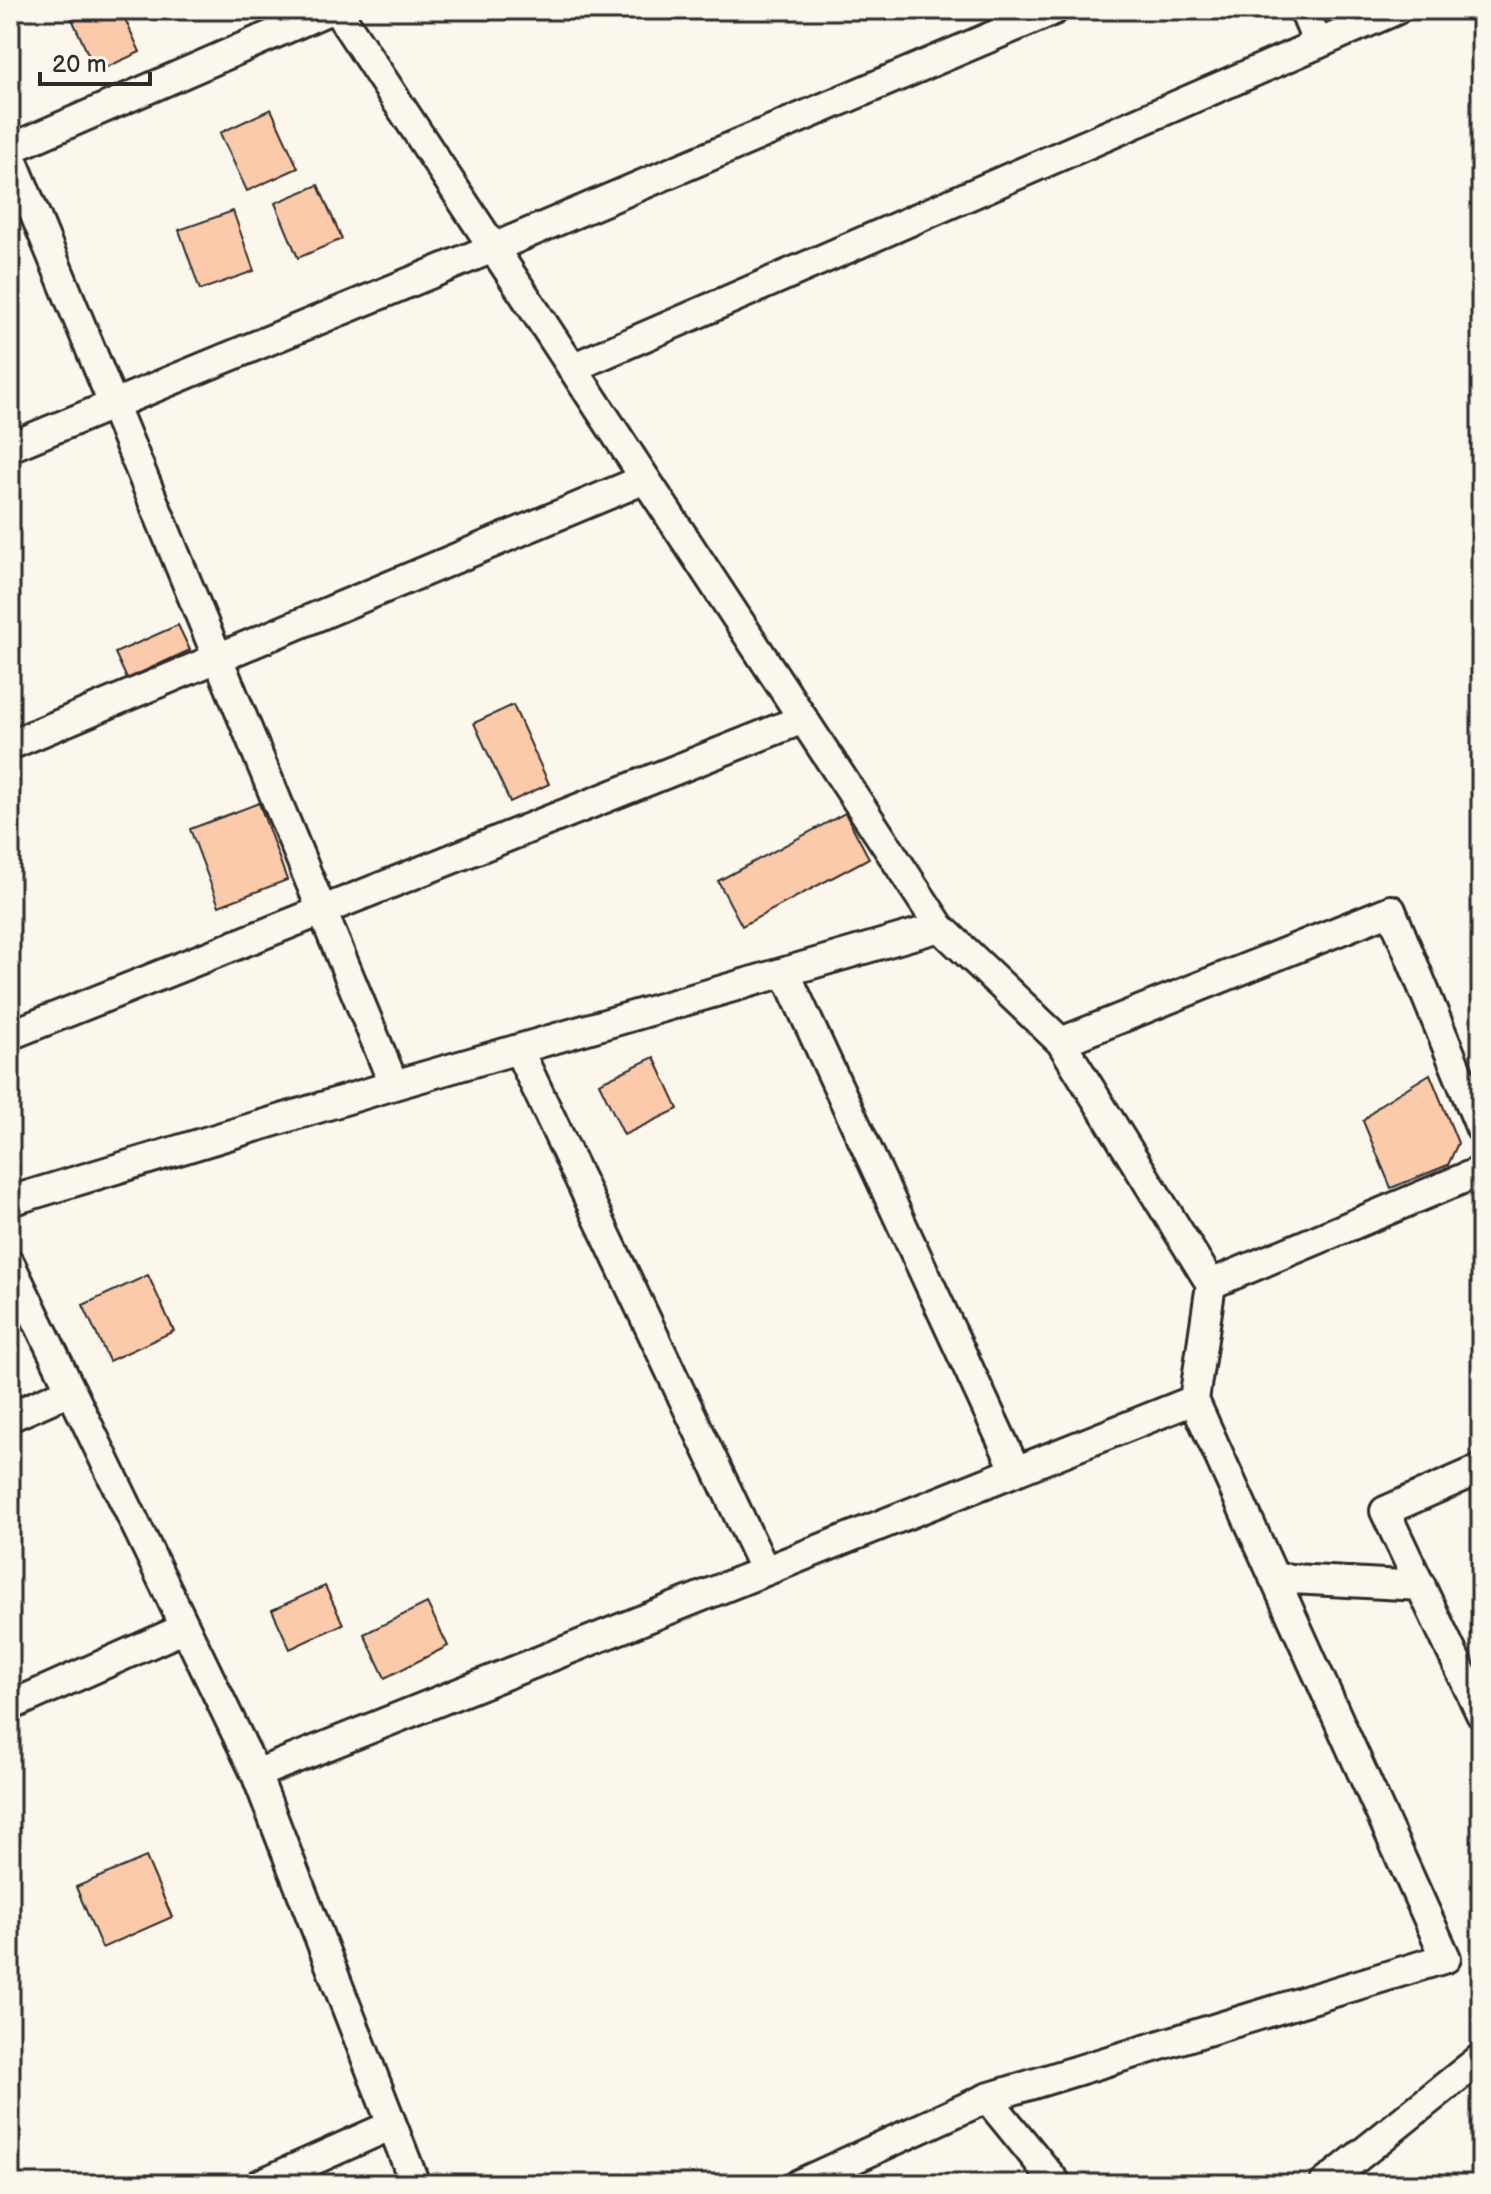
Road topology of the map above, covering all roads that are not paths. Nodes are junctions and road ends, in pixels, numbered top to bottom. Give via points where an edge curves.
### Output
1 (329, 10) edge
2 (337, 10) edge
3 (1054, 10) edge
4 (1304, 10) edge
5 (1396, 10) edge
6 (1318, 44) junction
7 (10, 152) edge
8 (493, 248) junction
9 (572, 368) junction
10 (114, 404) junction
11 (10, 447) edge
12 (645, 479) junction
13 (218, 658) junction
14 (803, 719) junction
15 (10, 745) edge
16 (322, 911) junction
17 (940, 927) junction
18 (785, 972) junction
19 (10, 1035) edge
20 (1061, 1042) junction
21 (518, 1049) junction
22 (394, 1085) junction
23 (1481, 1129) edge
24 (1481, 1171) edge
25 (10, 1201) edge
26 (10, 1264) edge
27 (1211, 1284) junction
28 (71, 1390) junction
29 (1194, 1400) junction
30 (10, 1417) edge
31 (1481, 1469) edge
32 (1016, 1471) junction
33 (765, 1571) junction
34 (1274, 1578) junction
35 (1421, 1586) junction
36 (185, 1628) junction
37 (10, 1706) edge
38 (1481, 1714) edge
39 (256, 1774) junction
40 (1481, 2058) edge
41 (987, 2098) junction
42 (392, 2125) junction
43 (260, 2184) edge
44 (415, 2184) edge
45 (799, 2184) edge
46 (1057, 2184) edge
47 (1324, 2184) edge

1 - 7 street
2 - 8 street
3 - 8 street
4 - 6 street
5 - 6 street
6 - 9 street
7 - 10 street
8 - 9 street
8 - 10 street
9 - 12 street
10 - 11 street
10 - 13 street
12 - 13 street
12 - 14 street
13 - 15 street
13 - 16 street
14 - 16 street
14 - 17 street
16 - 19 street
16 - 22 street
17 - 18 street
17 - 20 street
18 - 21 street
18 - 32 street
20 - 23 street via 1391,910
20 - 27 street
21 - 22 street
21 - 33 street
22 - 25 street
24 - 27 street
26 - 28 street
27 - 29 street
28 - 30 street
28 - 36 street
29 - 32 street
29 - 34 street
31 - 35 street via 1385,1511
32 - 33 street
33 - 39 street
34 - 35 street
34 - 41 street via 1446,1958
35 - 38 street
36 - 37 street
36 - 39 street
39 - 42 street
40 - 47 street
41 - 45 street
41 - 46 street
42 - 43 street
42 - 44 street

